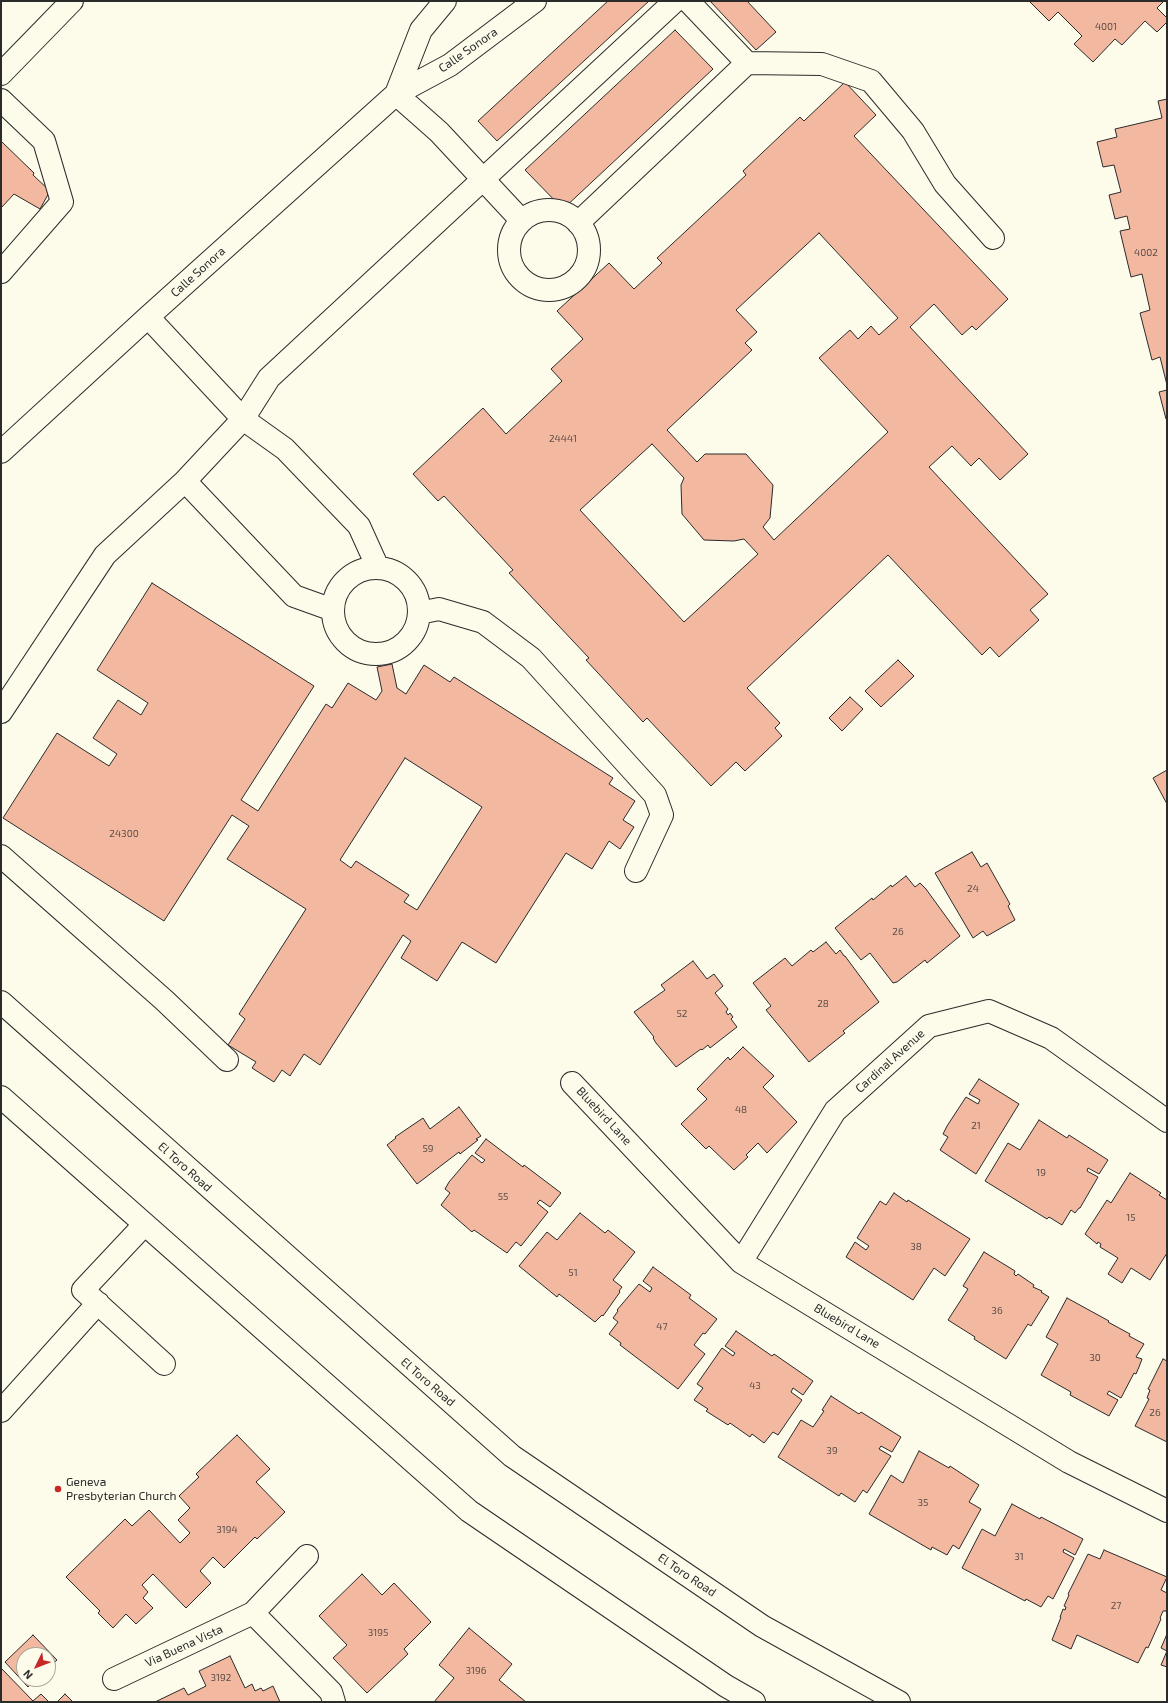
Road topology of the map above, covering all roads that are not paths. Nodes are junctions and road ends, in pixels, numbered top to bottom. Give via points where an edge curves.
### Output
1 (72, 1) edge
2 (446, 1) edge
3 (535, 1) edge
4 (675, 1) edge
5 (688, 1) edge
6 (747, 63) junction
7 (1, 74) edge
8 (396, 94) junction
9 (1, 100) edge
10 (484, 179) junction
11 (521, 220) junction
12 (578, 223) junction
13 (993, 238) dead end
14 (1, 272) edge
15 (148, 317) junction
16 (243, 418) junction
17 (1, 452) edge
18 (185, 481) junction
19 (378, 568) junction
20 (333, 610) junction
21 (419, 612) junction
22 (1, 712) edge
23 (1, 856) edge
24 (636, 871) dead end
25 (1, 1002) edge
26 (227, 1060) dead end
27 (572, 1083) dead end
28 (1, 1097) edge
29 (1167, 1121) edge
30 (144, 1225) junction
31 (741, 1262) junction
32 (98, 1303) junction
33 (164, 1364) dead end
34 (1, 1411) edge
35 (1167, 1511) edge
36 (307, 1556) dead end
37 (253, 1613) junction
38 (114, 1679) dead end
39 (334, 1702) edge
40 (754, 1702) edge
41 (899, 1702) edge

1 - 7 street
2 - 8 street, Calle Sonora via 421,30
3 - 8 street, Calle Sonora via 450,65
4 - 10 street
5 - 6 street
6 - 12 street
6 - 13 street via 822,64 871,81 914,131 945,184
8 - 10 street via 439,132
8 - 15 street, Calle Sonora
9 - 14 street via 44,141 62,202
10 - 11 street
10 - 16 street via 268,378
11 - 12 street via 534,212 550,210 566,214
11 - 12 street via 512,233 508,248 511,264 519,277 532,287 547,291 563,288 576,280 586,268 589,252 587,236
15 - 16 street
15 - 17 street, Calle Sonora
16 - 18 street
16 - 19 street via 285,449 359,526
18 - 20 street via 294,596
18 - 22 street via 105,555
19 - 20 street via 361,570 346,579 336,593
19 - 21 street via 394,572 407,582 416,596
20 - 21 street via 336,626 344,641 358,650 374,654 391,652 405,643 415,629
21 - 24 street via 439,609 482,622 531,658 655,795 662,815
23 - 26 street via 164,1000
25 - 41 street, El Toro Road via 512,1456 762,1626
27 - 31 street, Bluebird Lane
28 - 30 street
29 - 31 street, Cardinal Avenue via 1051,1038 989,1011 929,1026 835,1111
30 - 32 street via 84,1290
30 - 40 street via 468,1511 726,1686
31 - 35 street, Bluebird Lane via 1069,1462
32 - 33 street
32 - 34 street
36 - 37 street, Via Buena Vista
37 - 38 street, Via Buena Vista
37 - 39 street via 330,1692

